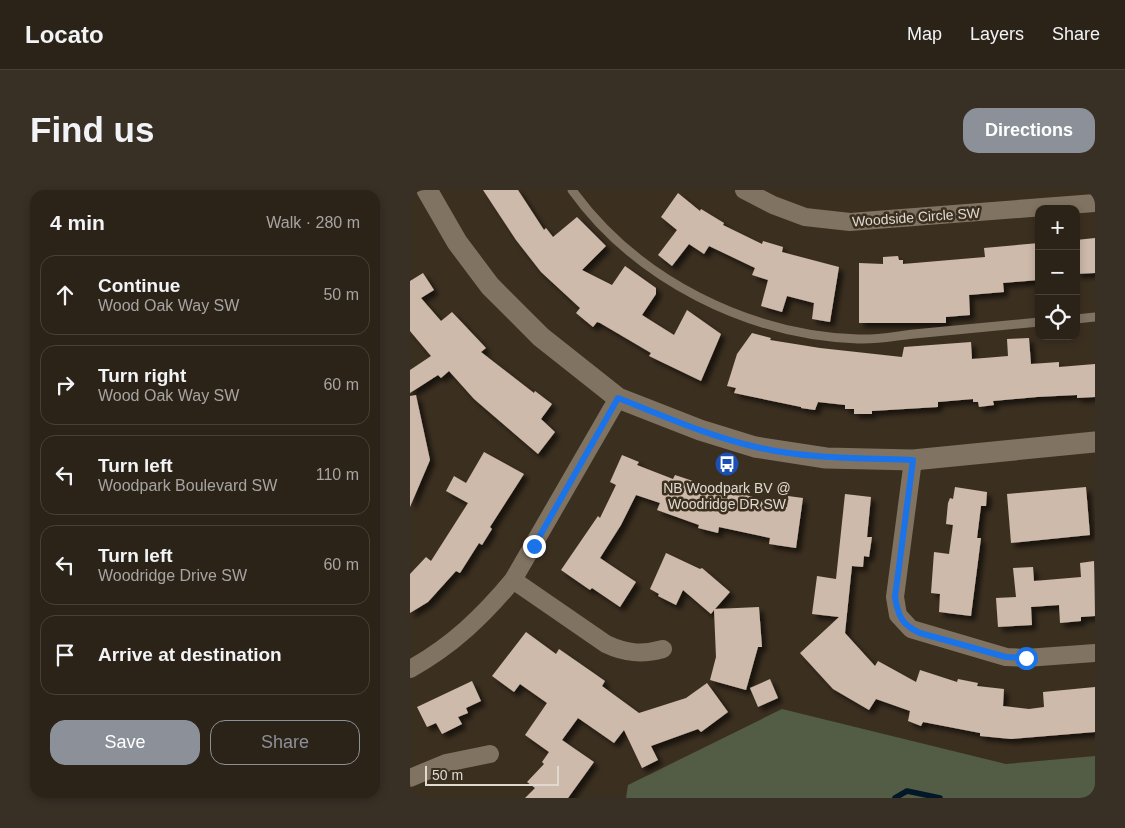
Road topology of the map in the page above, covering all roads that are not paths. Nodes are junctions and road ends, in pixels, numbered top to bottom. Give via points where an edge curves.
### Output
1 (427, 190) edge
2 (572, 190) edge
3 (744, 190) edge
4 (1095, 203) edge
5 (1095, 317) edge
6 (1080, 319) edge
7 (1035, 322) edge
8 (618, 398) junction
9 (1095, 442) edge
10 (913, 460) junction
11 (513, 580) junction
12 (662, 649) dead end
13 (1095, 653) edge
14 (410, 669) edge
15 (490, 754) dead end
16 (412, 772) edge

1 - 8 street via 457,242 490,286 541,337
2 - 7 lane via 604,227 660,274 707,302 748,319 781,328 858,340
3 - 4 street, Woodside Circle SW via 805,217 850,222
5 - 6 lane
8 - 10 street via 700,430 755,446 826,458
8 - 11 street
9 - 10 street
10 - 13 street via 895,597 898,614 911,629 1006,657
11 - 12 street via 606,644 628,652 648,653
11 - 14 street via 466,631 443,650
15 - 16 street

